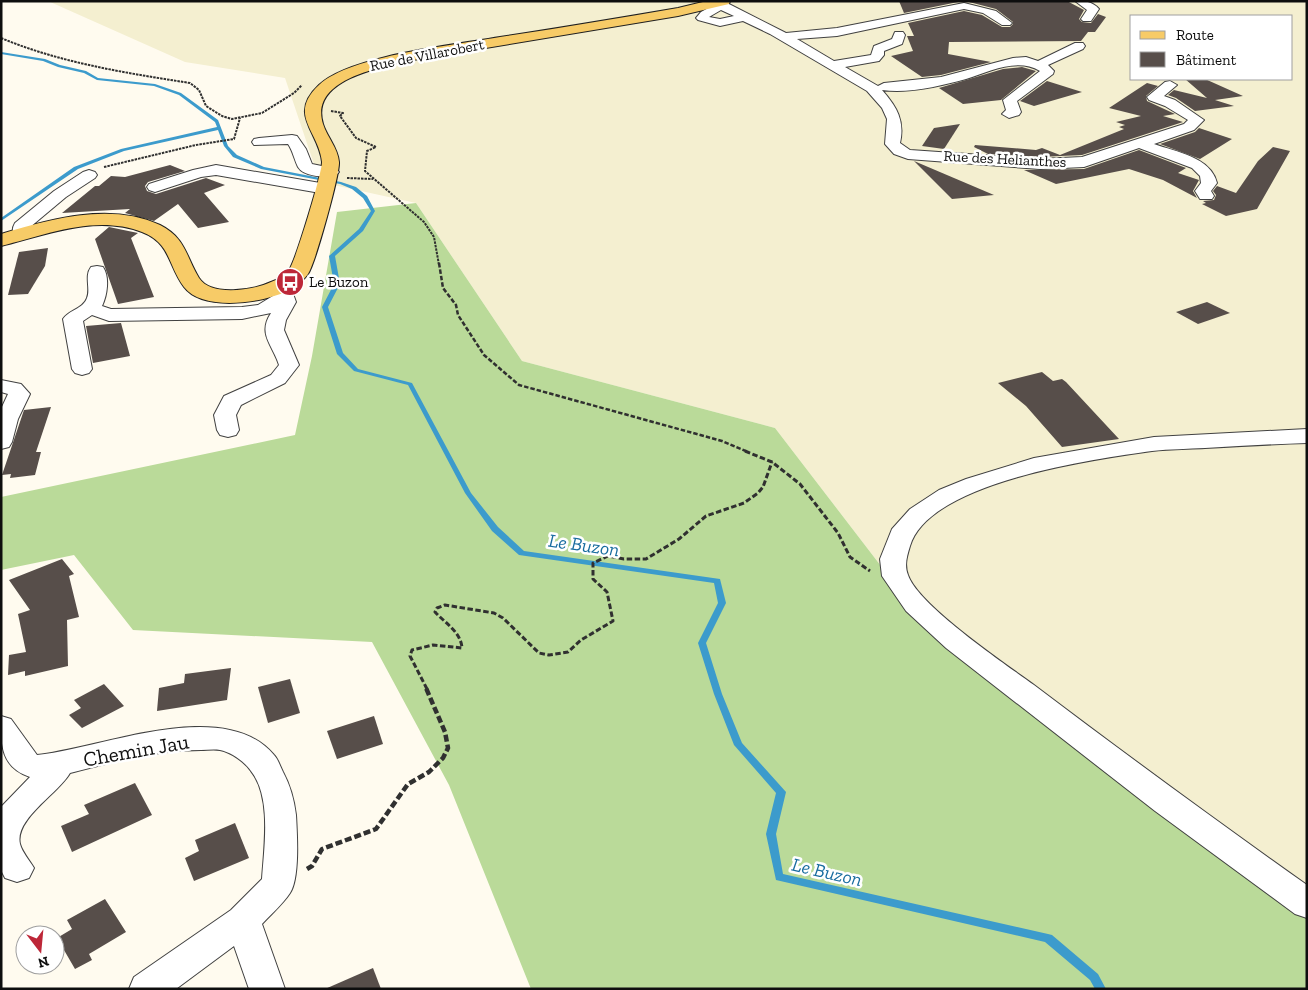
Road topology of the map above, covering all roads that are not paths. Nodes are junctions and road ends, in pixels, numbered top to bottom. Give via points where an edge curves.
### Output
1 (1080, 1) edge
2 (718, 2) edge
3 (968, 4) edge
4 (931, 12) junction
5 (740, 14) junction
6 (1087, 18) dead end
7 (832, 20) dead end
8 (884, 22) junction
9 (946, 23) dead end
10 (1006, 23) dead end
11 (910, 29) dead end
12 (779, 34) junction
13 (899, 35) dead end
14 (1078, 46) dead end
15 (972, 59) dead end
16 (1041, 64) junction
17 (831, 65) junction
18 (1170, 85) dead end
19 (878, 88) junction
20 (1009, 114) dead end
21 (259, 142) dead end
22 (1141, 144) junction
23 (89, 176) road end
24 (328, 180) junction
25 (155, 187) dead end
26 (1206, 196) dead end
27 (21, 234) junction
28 (1, 240) edge
29 (97, 271) dead end
30 (282, 292) junction
31 (91, 308) junction
32 (82, 369) dead end
33 (1, 386) edge
34 (228, 430) dead end
35 (1307, 436) edge
36 (1, 442) edge
37 (1, 728) edge
38 (55, 765) junction
39 (17, 868) dead end
40 (1307, 904) edge
41 (243, 920) junction
42 (148, 989) edge
43 (267, 989) edge

1 - 6 street via 1093,9
2 - 5 street
2 - 5 street via 716,9 702,18 728,22 739,18
2 - 24 main road, Rue de Villarobert via 439,50 360,68 322,90 311,106 311,114 330,156
3 - 4 street
3 - 10 street
4 - 8 street
4 - 9 street
5 - 12 street
7 - 12 street
8 - 11 street
8 - 12 street via 837,32
12 - 17 street
13 - 17 street via 898,41 878,49 875,58
14 - 16 street
15 - 19 street via 967,67 959,70
16 - 19 street via 1000,62 951,79 907,87
16 - 20 street via 1048,71 1010,100 1014,112
17 - 19 street
18 - 22 street, Rue des Helianthes via 1154,97 1197,120 1189,127
19 - 22 street, Rue des Helianthes via 895,120 892,144 908,154 1066,163 1084,162
21 - 24 street via 292,139 299,148 304,166
22 - 26 street via 1198,166 1208,174 1209,183 1202,191
23 - 27 street via 60,194 21,227
24 - 25 street via 216,170
24 - 30 main road via 299,272
27 - 28 main road
27 - 30 main road via 89,222 134,223 156,231 170,241 192,282 206,292 225,296
29 - 31 street via 97,297
30 - 31 street via 262,310 242,313 109,315
30 - 34 street via 286,307 276,324 277,343 287,354 289,365 278,379 232,401 225,415
31 - 32 street via 73,319
33 - 36 street via 14,388 19,394
35 - 40 street via 1154,444 1042,463 947,495 919,514 901,534 893,558 895,576 915,605 956,641 1166,802
37 - 38 street, Chemin Jau via 24,762 34,767
38 - 39 street via 55,772 12,811 2,829 3,843
38 - 41 street, Chemin Jau via 126,747 182,739 223,739 245,748 262,763 273,783 281,830 278,884
41 - 42 street
41 - 43 street

